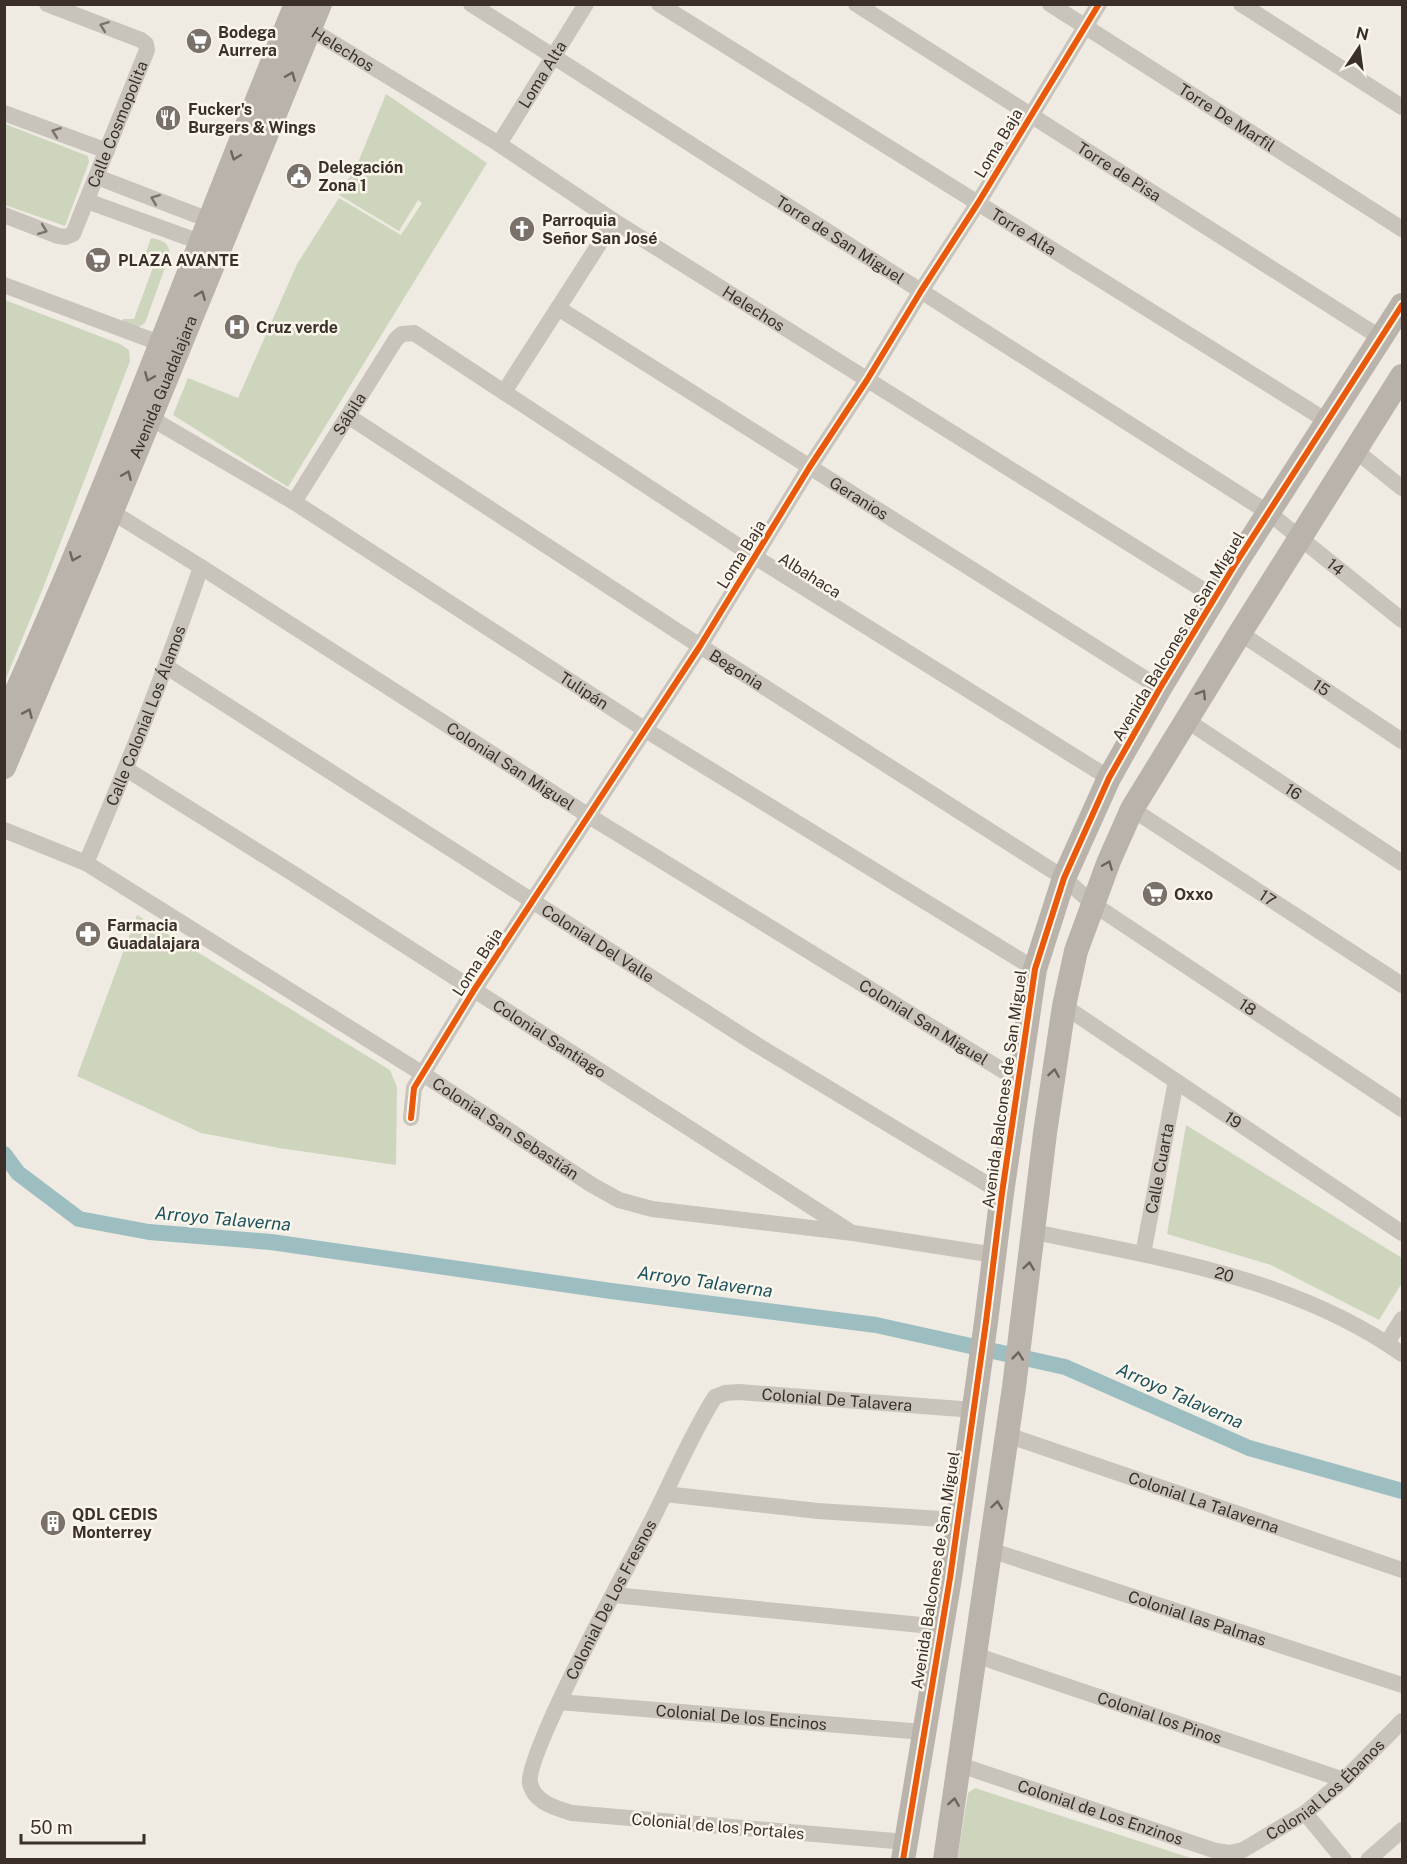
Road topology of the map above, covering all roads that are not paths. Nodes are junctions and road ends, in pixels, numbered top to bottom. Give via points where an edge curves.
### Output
1 (48, 4) edge
2 (320, 4) edge
3 (471, 4) edge
4 (586, 4) edge
5 (658, 4) edge
6 (856, 4) edge
7 (1050, 4) edge
8 (1099, 4) edge
9 (1241, 4) edge
10 (299, 17) edge
11 (1085, 27) junction
12 (553, 57) junction
13 (1402, 107) edge
14 (4, 113) edge
15 (1030, 115) junction
16 (499, 144) junction
17 (107, 151) junction
18 (97, 177) junction
19 (87, 201) junction
20 (978, 203) junction
21 (220, 212) junction
22 (4, 215) edge
23 (614, 221) junction
24 (1402, 229) edge
25 (200, 242) junction
26 (4, 285) edge
27 (921, 291) junction
28 (1402, 305) edge
29 (558, 308) junction
30 (408, 332) joint
31 (1381, 338) junction
32 (171, 347) junction
33 (1402, 376) edge
34 (867, 380) junction
35 (504, 392) junction
36 (143, 414) junction
37 (348, 416) junction
38 (1328, 421) junction
39 (1356, 452) junction
40 (809, 468) junction
41 (1402, 488) edge
42 (294, 502) junction
43 (104, 507) junction
44 (1269, 513) junction
45 (1300, 539) junction
46 (756, 557) junction
47 (201, 567) junction
48 (1216, 598) junction
49 (1402, 620) edge
50 (1240, 633) junction
51 (699, 646) junction
52 (166, 667) junction
53 (1160, 688) junction
54 (4, 719) edge
55 (1186, 720) junction
56 (644, 729) junction
57 (1402, 741) edge
58 (4, 767) edge
59 (126, 769) junction
60 (1109, 778) junction
61 (1132, 809) junction
62 (589, 816) junction
63 (4, 830) edge
64 (86, 863) junction
65 (1402, 863) edge
66 (1064, 878) junction
67 (533, 902) junction
68 (1093, 904) junction
69 (1035, 969) junction
70 (1402, 985) edge
71 (474, 990) junction
72 (1064, 1006) junction
73 (423, 1074) junction
74 (1018, 1080) junction
75 (1176, 1082) junction
76 (1402, 1109) edge
77 (411, 1118) dead end
78 (1002, 1193) junction
79 (1034, 1232) junction
80 (853, 1233) junction
81 (1402, 1233) edge
82 (1143, 1254) junction
83 (995, 1255) junction
84 (1402, 1319) edge
85 (1387, 1343) junction
86 (1402, 1354) edge
87 (975, 1400) junction
88 (708, 1408) joint
89 (1007, 1434) junction
90 (665, 1494) junction
91 (957, 1520) junction
92 (990, 1550) junction
93 (1402, 1570) edge
94 (950, 1578) junction
95 (985, 1585) junction
96 (614, 1595) junction
97 (942, 1627) junction
98 (975, 1655) junction
99 (1402, 1685) edge
100 (559, 1702) junction
101 (1402, 1721) edge
102 (923, 1732) junction
103 (960, 1765) junction
104 (1344, 1780) junction
105 (535, 1796) joint
106 (1305, 1813) junction
107 (1402, 1830) edge
108 (1243, 1850) joint
109 (904, 1851) edge
110 (945, 1860) edge
111 (1344, 1860) edge
112 (1368, 1860) edge

17 -> 1 street, Calle Cosmopolita via 147,51 146,44
2 - 10 street, Avenida Guadalajara
3 - 12 street, Torre de San Miguel
4 - 12 street, Loma Alta
5 - 20 street, Torre Alta
6 - 15 street, Torre de Pisa
7 - 11 street, Torre De Marfil
8 - 11 street, Loma Baja
9 - 13 street
10 - 16 street, Helechos
10 - 21 street, Avenida Guadalajara
11 - 15 street, Loma Baja
11 - 24 street, Torre De Marfil
12 - 16 street, Loma Alta
12 - 27 street, Torre de San Miguel
17 -> 14 street
15 - 20 street, Loma Baja
15 - 31 street, Torre de Pisa
16 - 23 street, Helechos
17 - 18 street, Calle Cosmopolita
18 - 19 street, Calle Cosmopolita
21 -> 18 street
22 -> 19 street, Calle Cosmopolita via 66,237 73,234
19 - 25 street
20 - 27 street, Loma Baja
20 - 38 street, Torre Alta
21 - 25 street, Avenida Guadalajara
32 -> 21 street, Avenida Guadalajara
23 - 29 street
23 - 34 street, Helechos
25 - 32 street, Avenida Guadalajara
26 - 32 street
27 - 34 street, Loma Baja
27 - 44 street, Torre de San Miguel
28 - 31 street, Avenida Balcones de San Miguel
29 - 35 street
29 - 40 street, Geranios
30 - 35 street, Albahaca
30 - 37 street, Sábila via 396,339
31 - 38 street, Avenida Balcones de San Miguel
32 - 36 street, Avenida Guadalajara
33 - 39 street
34 - 40 street, Loma Baja
34 - 48 street, Helechos
35 - 46 street, Albahaca
36 - 42 street, Tulipán
36 - 43 street, Avenida Guadalajara
37 - 42 street, Sábila
37 - 51 street, Begonia
38 - 44 street, Avenida Balcones de San Miguel
39 - 41 street
39 - 45 street
40 - 46 street, Loma Baja
40 - 53 street, Geranios
42 - 56 street, Tulipán
43 - 47 street, Colonial San Miguel
43 -> 54 street, Avenida Guadalajara
58 -> 43 street, Avenida Guadalajara
44 - 45 street, 14
44 - 48 street, Avenida Balcones de San Miguel
45 - 49 street, 14
45 - 50 street
46 - 51 street, Loma Baja
46 - 60 street, Albahaca
47 - 52 street, Calle Colonial Los Álamos
47 - 62 street, Colonial San Miguel
48 - 53 street, Avenida Balcones de San Miguel
55 -> 50 street
50 - 57 street, 15
51 - 56 street, Loma Baja
51 - 66 street, Begonia
52 - 59 street, Calle Colonial Los Álamos
52 - 67 street, Colonial Del Valle
53 - 60 street, Avenida Balcones de San Miguel
55 - 61 street
55 - 65 street, 16
56 - 62 street, Loma Baja
56 - 69 street, Tulipán
59 - 64 street, Calle Colonial Los Álamos
59 - 71 street, Colonial Santiago
60 - 66 street, Avenida Balcones de San Miguel
68 -> 61 street
61 - 70 street, 17
62 - 67 street, Loma Baja
62 - 74 street, Colonial San Miguel
63 - 64 street, Colonial San Sebastián
64 - 73 street, Colonial San Sebastián
66 - 68 street, Begonia
66 - 69 street, Avenida Balcones de San Miguel
67 - 71 street, Loma Baja
67 - 78 street, Colonial Del Valle via 757,1045
68 - 72 street via 1076,951
68 - 76 street, 18
69 - 74 street, Avenida Balcones de San Miguel
71 - 73 street, Loma Baja
71 - 80 street, Colonial Santiago
72 - 75 street, 19
79 -> 72 street
73 - 77 street, Loma Baja via 414,1088
73 - 80 street, Colonial San Sebastián via 619,1200 652,1209
74 - 78 street, Avenida Balcones de San Miguel
75 - 81 street, 19
75 - 82 street, Calle Cuarta
78 - 83 street, Avenida Balcones de San Miguel
79 - 82 street, 20
89 -> 79 street
80 - 83 street, Colonial San Sebastián
82 - 85 street, 20 via 1260,1284 1312,1304
83 - 87 street, Avenida Balcones de San Miguel
84 - 85 street
85 - 86 street, 20
87 - 88 street, Colonial De Talavera via 739,1392 715,1396
87 - 91 street, Avenida Balcones de San Miguel
88 - 90 street, Colonial De Los Fresnos
92 -> 89 street
89 - 93 street, Colonial La Talaverna
90 - 91 street via 818,1511
90 - 96 street, Colonial De Los Fresnos
91 - 94 street, Avenida Balcones de San Miguel
92 - 95 street
92 - 99 street, Colonial las Palmas
94 - 95 street
94 - 97 street, Avenida Balcones de San Miguel
95 - 98 street
96 - 97 street
96 - 100 street, Colonial De Los Fresnos
97 - 102 street, Avenida Balcones de San Miguel
98 - 103 street
98 - 104 street, Colonial los Pinos
100 - 102 street, Colonial De los Encinos
100 - 105 street, Colonial De Los Fresnos via 533,1763 530,1781
101 - 104 street, Colonial Los Ébanos
102 - 109 street, Avenida Balcones de San Miguel
103 - 108 street, Colonial de Los Enzinos via 1216,1851
110 -> 103 street
104 - 106 street, Colonial Los Ébanos
105 - 109 street, Colonial de los Portales via 572,1813
106 - 108 street, Colonial Los Ébanos
106 - 111 street
107 - 112 street

